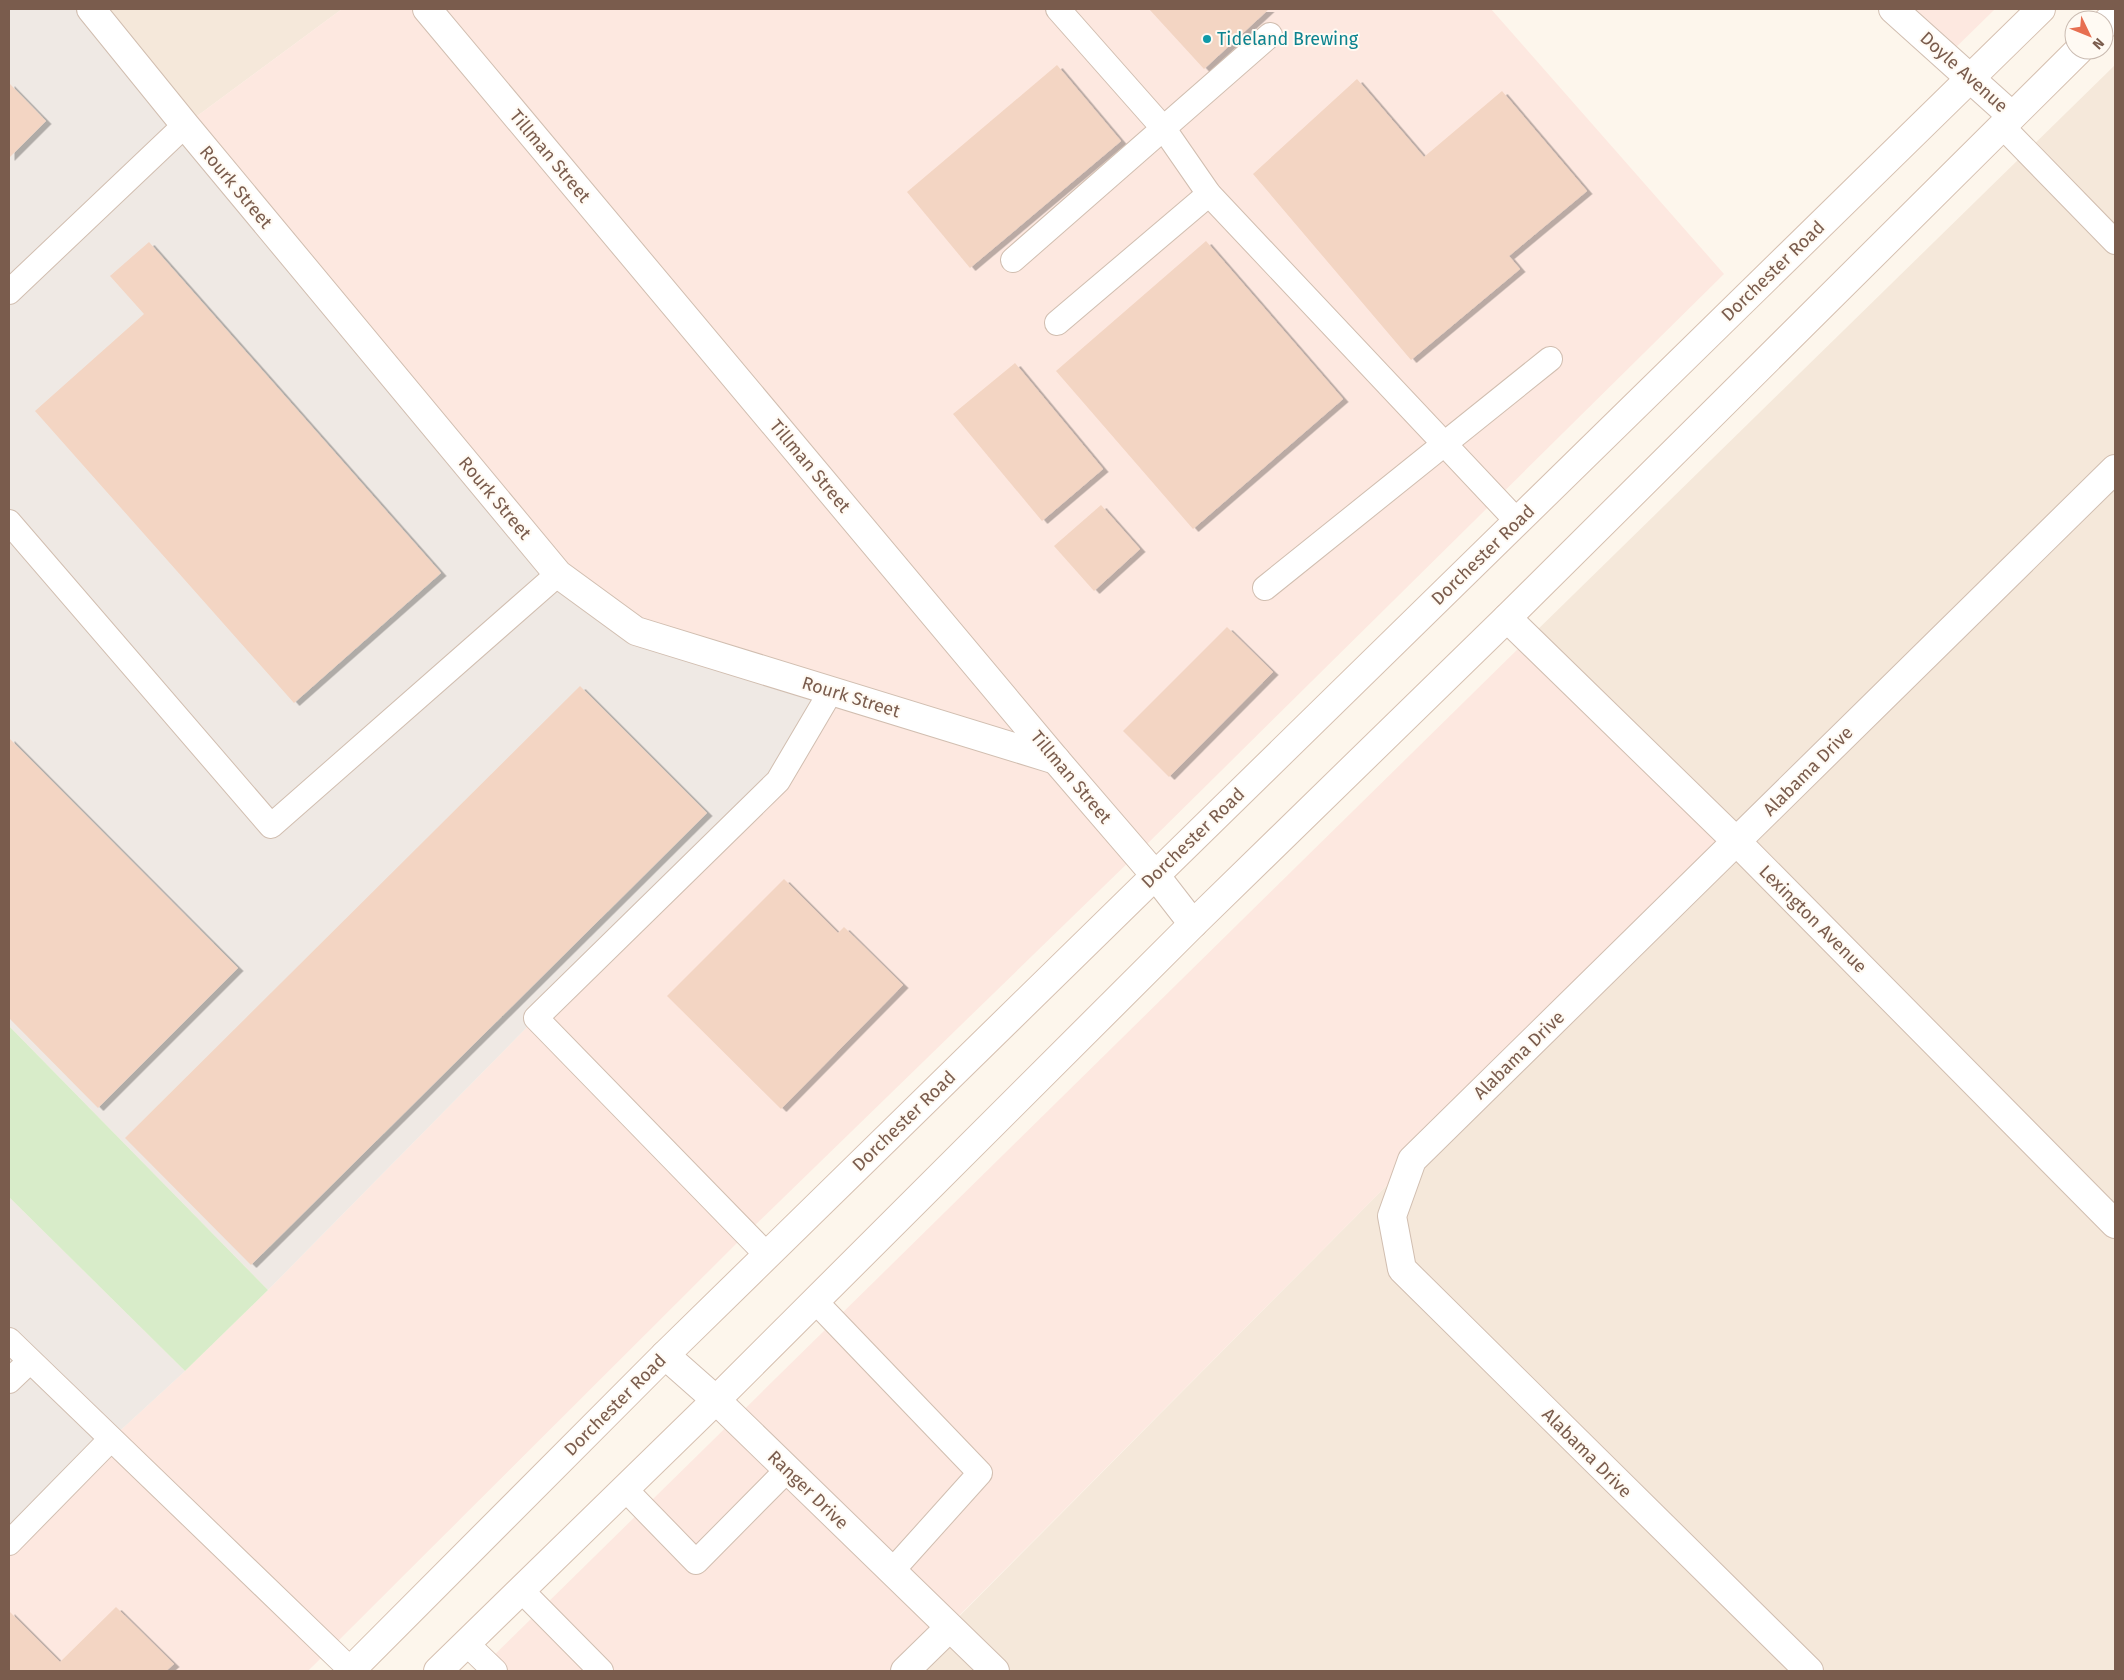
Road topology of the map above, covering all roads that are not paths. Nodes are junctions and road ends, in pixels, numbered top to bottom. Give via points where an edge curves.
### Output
1 (91, 9) edge
2 (427, 9) edge
3 (1058, 9) edge
4 (1893, 9) edge
5 (2041, 9) edge
6 (1270, 35) dead end
7 (2069, 60) edge
8 (1971, 78) junction
9 (2007, 121) junction
10 (185, 125) junction
11 (1164, 129) junction
12 (1209, 194) junction
13 (2115, 242) edge
14 (1013, 260) dead end
15 (9, 292) edge
16 (1058, 323) dead end
17 (1550, 359) dead end
18 (1445, 445) junction
19 (2115, 469) edge
20 (1517, 521) junction
21 (9, 522) edge
22 (558, 574) junction
23 (1265, 588) dead end
24 (1507, 618) junction
25 (831, 691) junction
26 (1056, 760) junction
27 (1737, 842) junction
28 (1155, 875) junction
29 (1193, 924) junction
30 (2115, 1224) edge
31 (767, 1254) junction
32 (815, 1302) junction
33 (9, 1340) edge
34 (665, 1355) junction
35 (30, 1360) junction
36 (9, 1381) edge
37 (716, 1400) junction
38 (111, 1439) junction
39 (788, 1470) junction
40 (625, 1489) junction
41 (9, 1543) edge
42 (892, 1570) junction
43 (521, 1590) junction
44 (949, 1628) junction
45 (467, 1644) junction
46 (598, 1670) edge
47 (351, 1671) edge
48 (438, 1671) edge
49 (495, 1671) edge
50 (905, 1671) edge
51 (995, 1671) edge
52 (1809, 1671) edge

1 - 10 street, Rourk Street
2 - 26 street, Tillman Street
3 - 11 lane
4 - 8 street, Doyle Avenue
5 - 8 street, Dorchester Road
6 - 11 lane
7 - 9 street
8 - 9 street, Doyle Avenue
8 - 20 street, Dorchester Road
9 - 13 lane
9 - 24 street
10 - 15 lane
10 - 22 street, Rourk Street
11 - 12 lane
11 - 14 lane
12 - 16 lane
12 - 18 lane
17 - 18 lane
18 - 20 lane
18 - 23 lane
19 - 27 street, Alabama Drive
20 - 28 street, Dorchester Road
21 - 22 lane via 272,826
22 - 25 street, Rourk Street via 636,631
24 - 27 street, Lexington Avenue
24 - 29 street
25 - 26 street, Rourk Street
25 - 31 lane via 778,781 536,1018
26 - 28 street, Tillman Street
27 - 30 street, Lexington Avenue
27 - 52 street, Alabama Drive via 1412,1160 1392,1216 1402,1269
28 - 29 street, Tillman Street
28 - 31 street, Dorchester Road
29 - 32 street
31 - 34 street, Dorchester Road
32 - 37 street
32 - 42 lane via 980,1473
33 - 35 lane
34 - 37 street, Ranger Drive
34 - 47 street, Dorchester Road
35 - 36 lane
35 - 38 lane
37 - 39 street, Ranger Drive
37 - 40 street
38 - 41 lane
38 - 47 lane
39 - 40 lane via 696,1562
39 - 42 street, Ranger Drive
40 - 43 street
42 - 44 street, Ranger Drive
43 - 45 street
43 - 46 lane
44 - 50 street
44 - 51 street, Ranger Drive
45 - 48 street
45 - 49 lane

